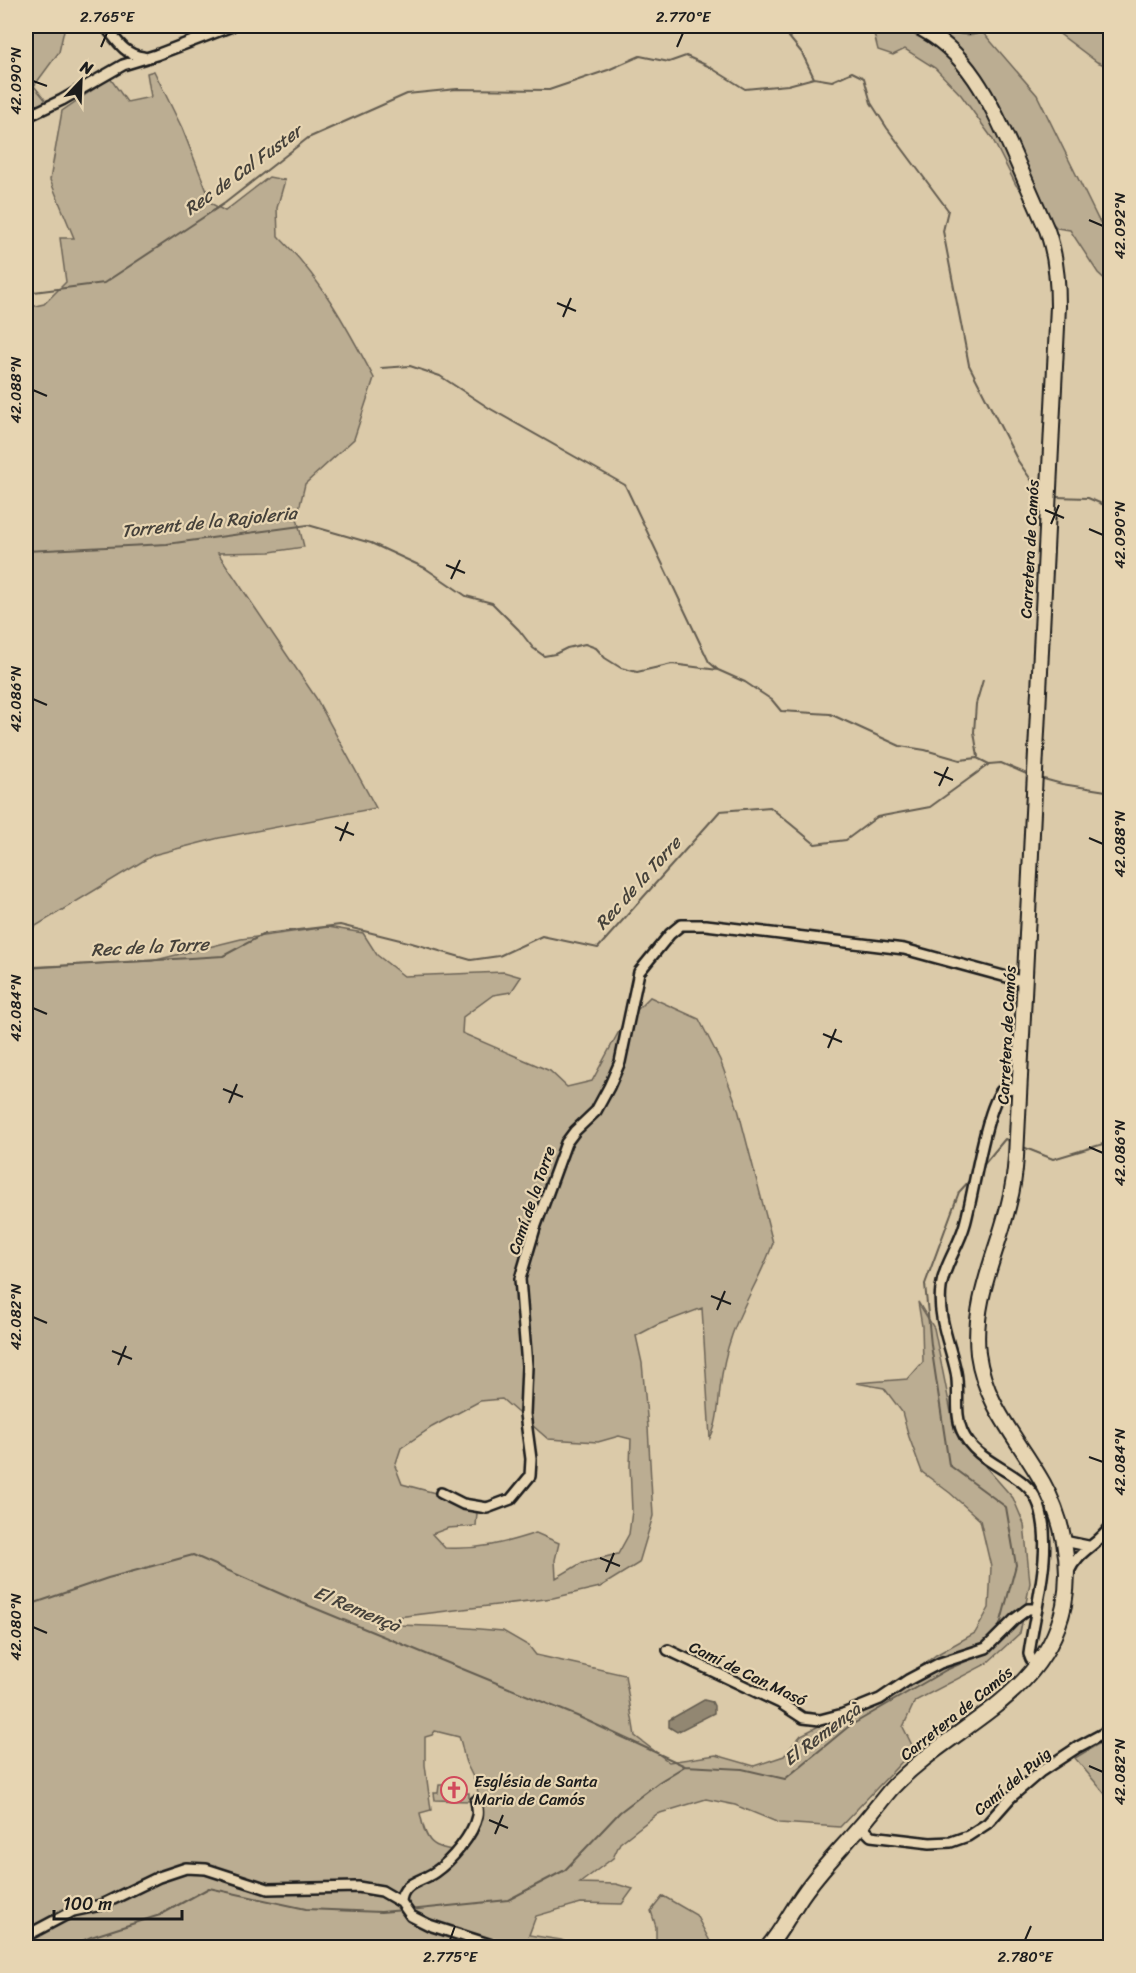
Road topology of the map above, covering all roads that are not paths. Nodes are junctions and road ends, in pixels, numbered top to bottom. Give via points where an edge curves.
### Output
1 (105, 26) edge
2 (232, 26) edge
3 (916, 26) edge
4 (953, 26) edge
5 (980, 26) edge
6 (147, 57) junction
7 (26, 117) edge
8 (1025, 982) junction
9 (1019, 1094) junction
10 (441, 1493) dead end
11 (1110, 1527) edge
12 (1065, 1546) junction
13 (1088, 1546) junction
14 (1080, 1554) junction
15 (1067, 1575) junction
16 (1036, 1609) junction
17 (1031, 1638) junction
18 (1047, 1648) junction
19 (668, 1650) dead end
20 (1037, 1665) junction
21 (1110, 1730) edge
22 (476, 1802) dead end
23 (861, 1826) junction
24 (401, 1902) junction
25 (26, 1936) edge
26 (501, 1947) edge
27 (766, 1947) edge

1 - 6 street via 117,43 132,54
2 - 6 street
3 - 8 street, Carretera de Camós via 946,45 986,93 1047,230 1056,269 1058,306
4 - 5 street
6 - 7 street via 123,65
8 - 9 street, Carretera de Camós
8 - 10 street, Camí de la Torre via 904,949 706,925 681,925 670,934 639,972 620,1062 596,1111 566,1143 520,1279 530,1476 511,1500 488,1508 463,1504
9 - 12 street, Carretera de Camós via 1009,1205 980,1301 979,1356 992,1402 1043,1484 1056,1511
9 - 16 street via 1010,1088 999,1093 963,1231 941,1287 942,1317 956,1373 961,1429 984,1459 1027,1486 1039,1504 1044,1555
11 - 13 street via 1101,1539
12 - 13 street
12 - 14 street
12 - 15 street, Carretera de Camós
13 - 14 street
14 - 15 street
15 - 18 street, Carretera de Camós via 1064,1604
16 - 17 street
16 - 19 street, Camí de Can Masó via 1028,1609 1016,1618 986,1648 940,1663 880,1699 820,1719 802,1718 780,1703
17 - 18 street via 1035,1646
17 - 20 street via 1030,1659
18 - 20 street, Carretera de Camós
20 - 23 street, Carretera de Camós via 1002,1701 916,1765
21 - 23 street, Camí del Puig via 1041,1772 988,1823 968,1836 951,1842 930,1842 871,1836
22 - 24 street via 478,1815 468,1837 436,1872 405,1889
23 - 27 street, Carretera de Camós via 814,1879
24 - 25 street via 382,1891 358,1887 268,1889 206,1869 186,1868 101,1905 73,1911
24 - 26 street via 411,1916 429,1925

